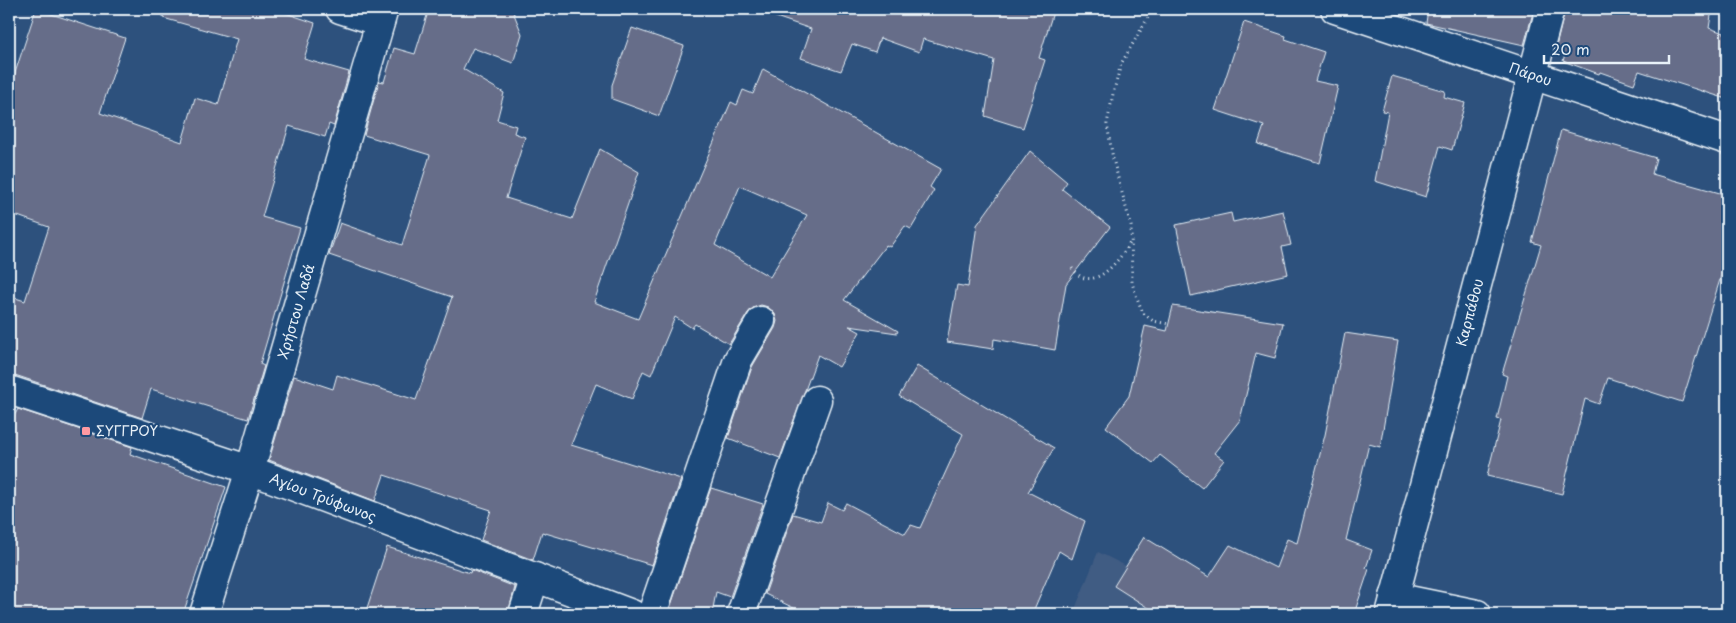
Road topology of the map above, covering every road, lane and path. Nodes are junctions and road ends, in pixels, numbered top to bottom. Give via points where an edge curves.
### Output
1 (340, 9) edge
2 (1153, 9) edge
3 (1337, 9) edge
4 (1550, 9) edge
5 (382, 16) edge
6 (1532, 75) junction
7 (1727, 140) edge
8 (1131, 240) junction
9 (1072, 268) dead end
10 (761, 321) dead end
11 (1169, 324) dead end
12 (9, 390) edge
13 (817, 400) dead end
14 (250, 470) junction
15 (535, 578) junction
16 (1392, 606) edge
17 (204, 614) edge
18 (523, 614) edge
19 (632, 614) edge
20 (652, 614) edge
21 (741, 614) edge
22 (1477, 614) edge

1 - 5 street
2 - 8 path via 1121,64 1107,124 1131,226
3 - 6 street, Πάρου
4 - 6 street, Καρπάθου
5 - 14 street, Χρήστου Λαδά
6 - 7 street, Πάρου
6 - 16 street, Καρπάθου
8 - 9 path via 1124,254 1100,276 1081,277
8 - 11 path via 1132,283 1143,313 1153,321
10 - 20 street via 738,360
12 - 14 street, Αγίου Τρύφωνος
13 - 21 street
14 - 15 street, Αγίου Τρύφωνος
14 - 17 street, Χρήστου Λαδά
15 - 18 street
15 - 19 street, Αγίου Τρύφωνος
16 - 22 street

